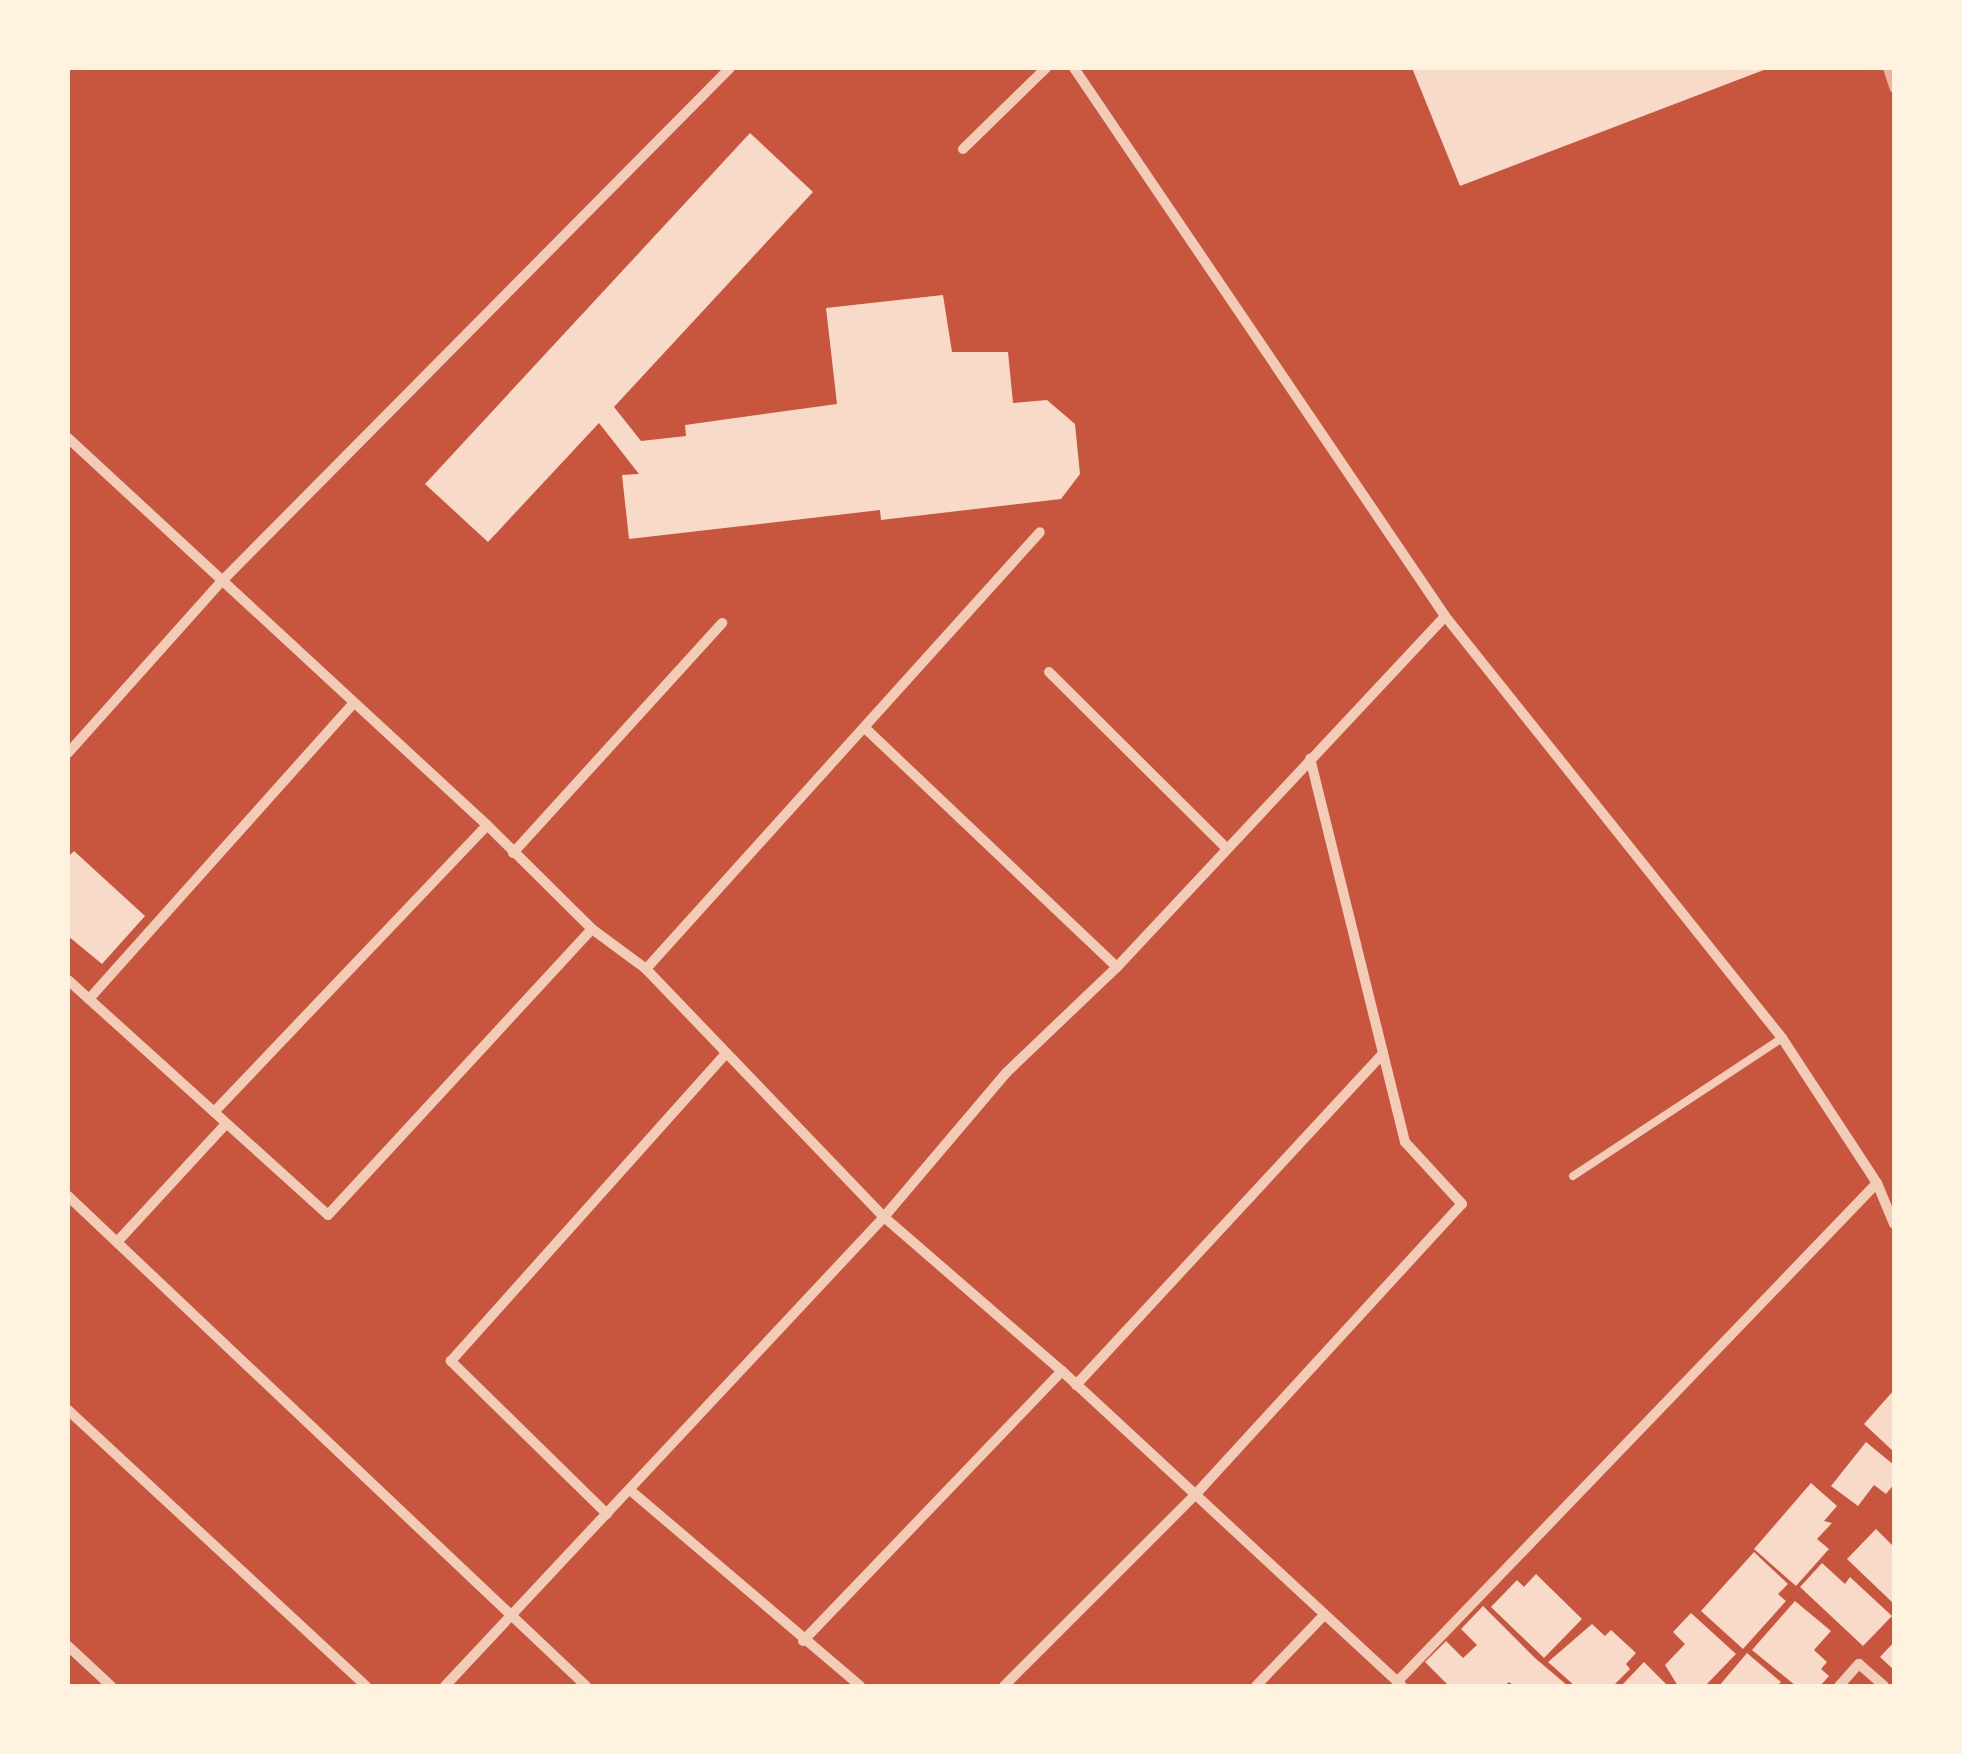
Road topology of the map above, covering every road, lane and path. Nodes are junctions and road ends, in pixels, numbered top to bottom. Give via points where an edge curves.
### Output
1 (730, 68) edge
2 (1046, 68) edge
3 (1074, 68) edge
4 (963, 149) dead end
5 (68, 438) edge
6 (1040, 532) dead end
7 (222, 582) junction
8 (1444, 616) junction
9 (722, 623) dead end
10 (1050, 672) dead end
11 (354, 704) junction
12 (865, 728) junction
13 (68, 752) edge
14 (1310, 760) junction
15 (487, 826) junction
16 (1227, 849) junction
17 (513, 854) junction
18 (592, 929) junction
19 (1118, 967) junction
20 (646, 969) junction
21 (68, 980) edge
22 (88, 999) junction
23 (1782, 1038) junction
24 (1383, 1053) junction
25 (725, 1055) junction
26 (214, 1112) junction
27 (226, 1124) junction
28 (1573, 1176) dead end
29 (1877, 1183) junction
30 (68, 1196) edge
31 (884, 1217) junction
32 (1894, 1224) edge
33 (117, 1242) junction
34 (1062, 1372) junction
35 (1076, 1385) junction
36 (68, 1410) edge
37 (630, 1490) junction
38 (1195, 1495) junction
39 (607, 1514) junction
40 (1324, 1614) junction
41 (510, 1617) junction
42 (803, 1641) junction
43 (68, 1646) edge
44 (1399, 1684) edge
45 (111, 1686) edge
46 (366, 1686) edge
47 (445, 1686) edge
48 (586, 1686) edge
49 (860, 1686) edge
50 (1004, 1686) edge
51 (1256, 1686) edge
52 (1839, 1686) edge
53 (1884, 1686) edge

1 - 7 street
2 - 4 street
3 - 8 street
5 - 7 street
6 - 12 street
7 - 11 street
7 - 13 street
8 - 14 street
8 - 23 street
9 - 17 street
10 - 16 street
11 - 15 street
11 - 22 street
12 - 19 street
12 - 20 street
14 - 16 street
14 - 24 street
15 - 17 street
15 - 26 street
16 - 19 street
17 - 18 street
18 - 20 street
18 - 27 street via 328,1215
19 - 31 street via 1006,1073
20 - 25 street
21 - 22 street
22 - 26 street
23 - 28 lane
23 - 29 street
24 - 35 street
24 - 38 street via 1405,1142 1462,1204
25 - 31 street
25 - 39 street via 451,1362
26 - 27 street
27 - 33 street
29 - 32 street
29 - 44 street
30 - 33 street
31 - 34 street
31 - 37 street
33 - 41 street
34 - 35 street
34 - 42 street
35 - 38 street
36 - 46 street
37 - 39 street
37 - 42 street
38 - 40 street
38 - 50 street
39 - 41 street
40 - 44 street
40 - 51 street
41 - 47 street
41 - 48 street
42 - 49 street
43 - 45 street
52 - 53 street via 1860,1664

